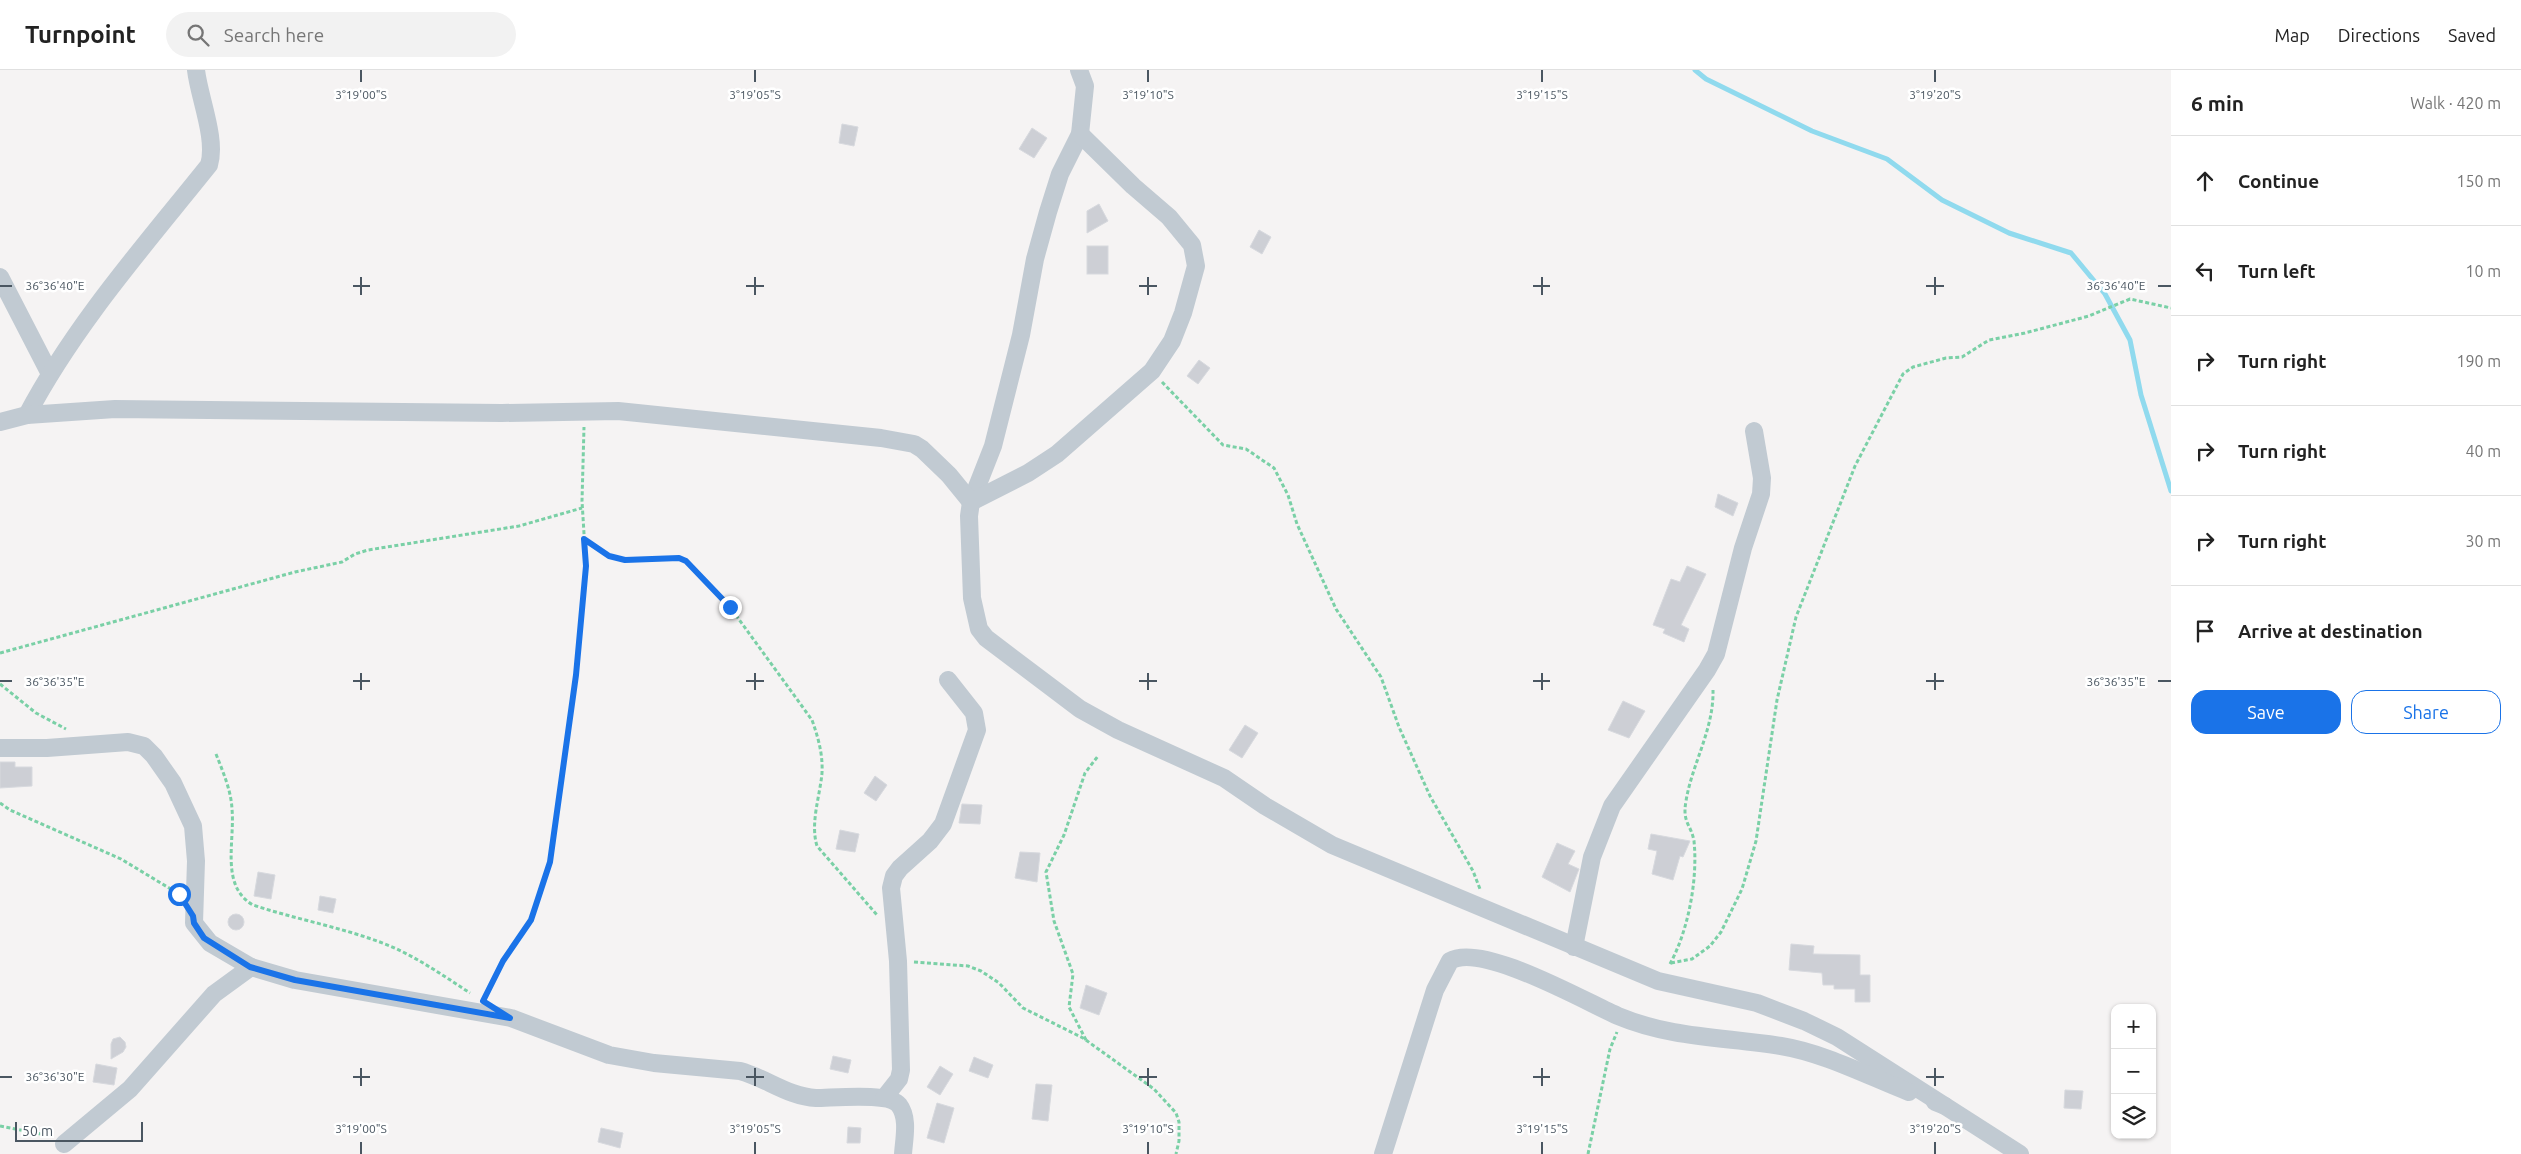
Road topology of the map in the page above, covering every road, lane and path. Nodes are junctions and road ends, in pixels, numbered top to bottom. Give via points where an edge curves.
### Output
1 (196, 70) edge
2 (1080, 70) edge
3 (1080, 134) junction
4 (0, 277) edge
5 (2171, 308) edge
6 (1152, 371) junction
7 (49, 372) junction
8 (585, 412) junction
9 (26, 415) junction
10 (0, 422) edge
11 (1754, 431) dead end
12 (971, 502) junction
13 (582, 508) junction
14 (584, 539) junction
15 (0, 653) edge
16 (1708, 670) junction
17 (948, 680) dead end
18 (0, 684) edge
19 (90, 745) junction
20 (0, 748) edge
21 (216, 754) dead end
22 (1098, 756) dead end
23 (0, 803) edge
24 (1488, 911) junction
25 (193, 916) junction
26 (896, 939) junction
27 (1574, 947) junction
28 (898, 961) junction
29 (1671, 963) junction
30 (250, 967) junction
31 (1658, 981) junction
32 (476, 996) dead end
33 (483, 1001) dead end
34 (1623, 1018) junction
35 (1086, 1040) junction
36 (884, 1098) junction
37 (1945, 1106) junction
38 (0, 1126) edge
39 (64, 1144) joint
40 (903, 1154) edge
41 (1176, 1154) edge
42 (1383, 1154) edge
43 (1588, 1154) edge
44 (2020, 1154) edge

1 - 7 street via 210,139 209,165 106,294
2 - 3 street via 1085,86
3 - 6 street via 1169,217 1192,245 1195,254 1196,266 1183,313 1172,341
3 - 12 street via 1060,174 1034,259 1021,335 994,446
4 - 7 street
5 - 29 path via 2130,300 2089,316 1989,340 1971,353 1912,367 1904,374 1855,466 1796,617 1777,700 1756,841 1742,889 1721,932 1710,946 1692,959
6 - 12 street via 1057,454
6 - 24 path via 1223,445 1246,449 1266,461 1280,478 1336,609 1381,677 1430,796 1473,871
7 - 9 street
8 - 9 street via 115,409
8 - 12 street via 618,411 903,442 922,449
8 - 13 path
9 - 10 street
11 - 16 street via 1762,478 1761,494 1743,548 1716,654
12 - 24 street via 972,598 975,617 986,638 1080,709 1118,730 1224,778 1332,846
13 - 14 path
13 - 15 path via 519,526 368,550 342,562
14 - 26 path via 609,556 625,560 679,558 686,561 730,607 812,720 820,741 822,771 814,832 817,846
14 - 33 path via 586,566 576,675 550,862 531,920 503,961
16 - 27 street via 1612,806 1592,856
16 - 29 path via 1714,700 1690,778 1684,814 1695,855 1691,890 1686,918
17 - 26 street via 974,713 977,730 943,824 930,842 894,876 891,888
18 - 19 path via 36,713
19 - 20 street
19 - 25 street via 128,742 144,746 173,783 195,834
21 - 32 path via 228,784 232,808 234,888 242,899 252,905 390,946
22 - 35 path via 1085,773 1064,836 1046,872 1054,921 1073,974 1069,1007
23 - 25 path via 121,859 170,887 179,894
24 - 27 street
25 - 30 street via 199,931 210,943
26 - 28 street
27 - 31 street
28 - 35 path via 974,968 999,983 1023,1008
28 - 36 street via 901,1070 899,1079
29 - 31 path
30 - 36 street via 295,980 510,1018 609,1055 754,1074 798,1095
30 - 39 street via 214,994 130,1089
31 - 37 street via 1757,1003 1804,1020 1837,1037
34 - 37 street via 1645,1027 1782,1046
34 - 42 street via 1516,967 1474,957 1456,957 1450,961 1435,990
34 - 43 path via 1610,1049
35 - 41 path via 1154,1089 1176,1113 1179,1122
36 - 40 street via 896,1102 903,1113
37 - 44 street
38 - 39 path via 37,1132

